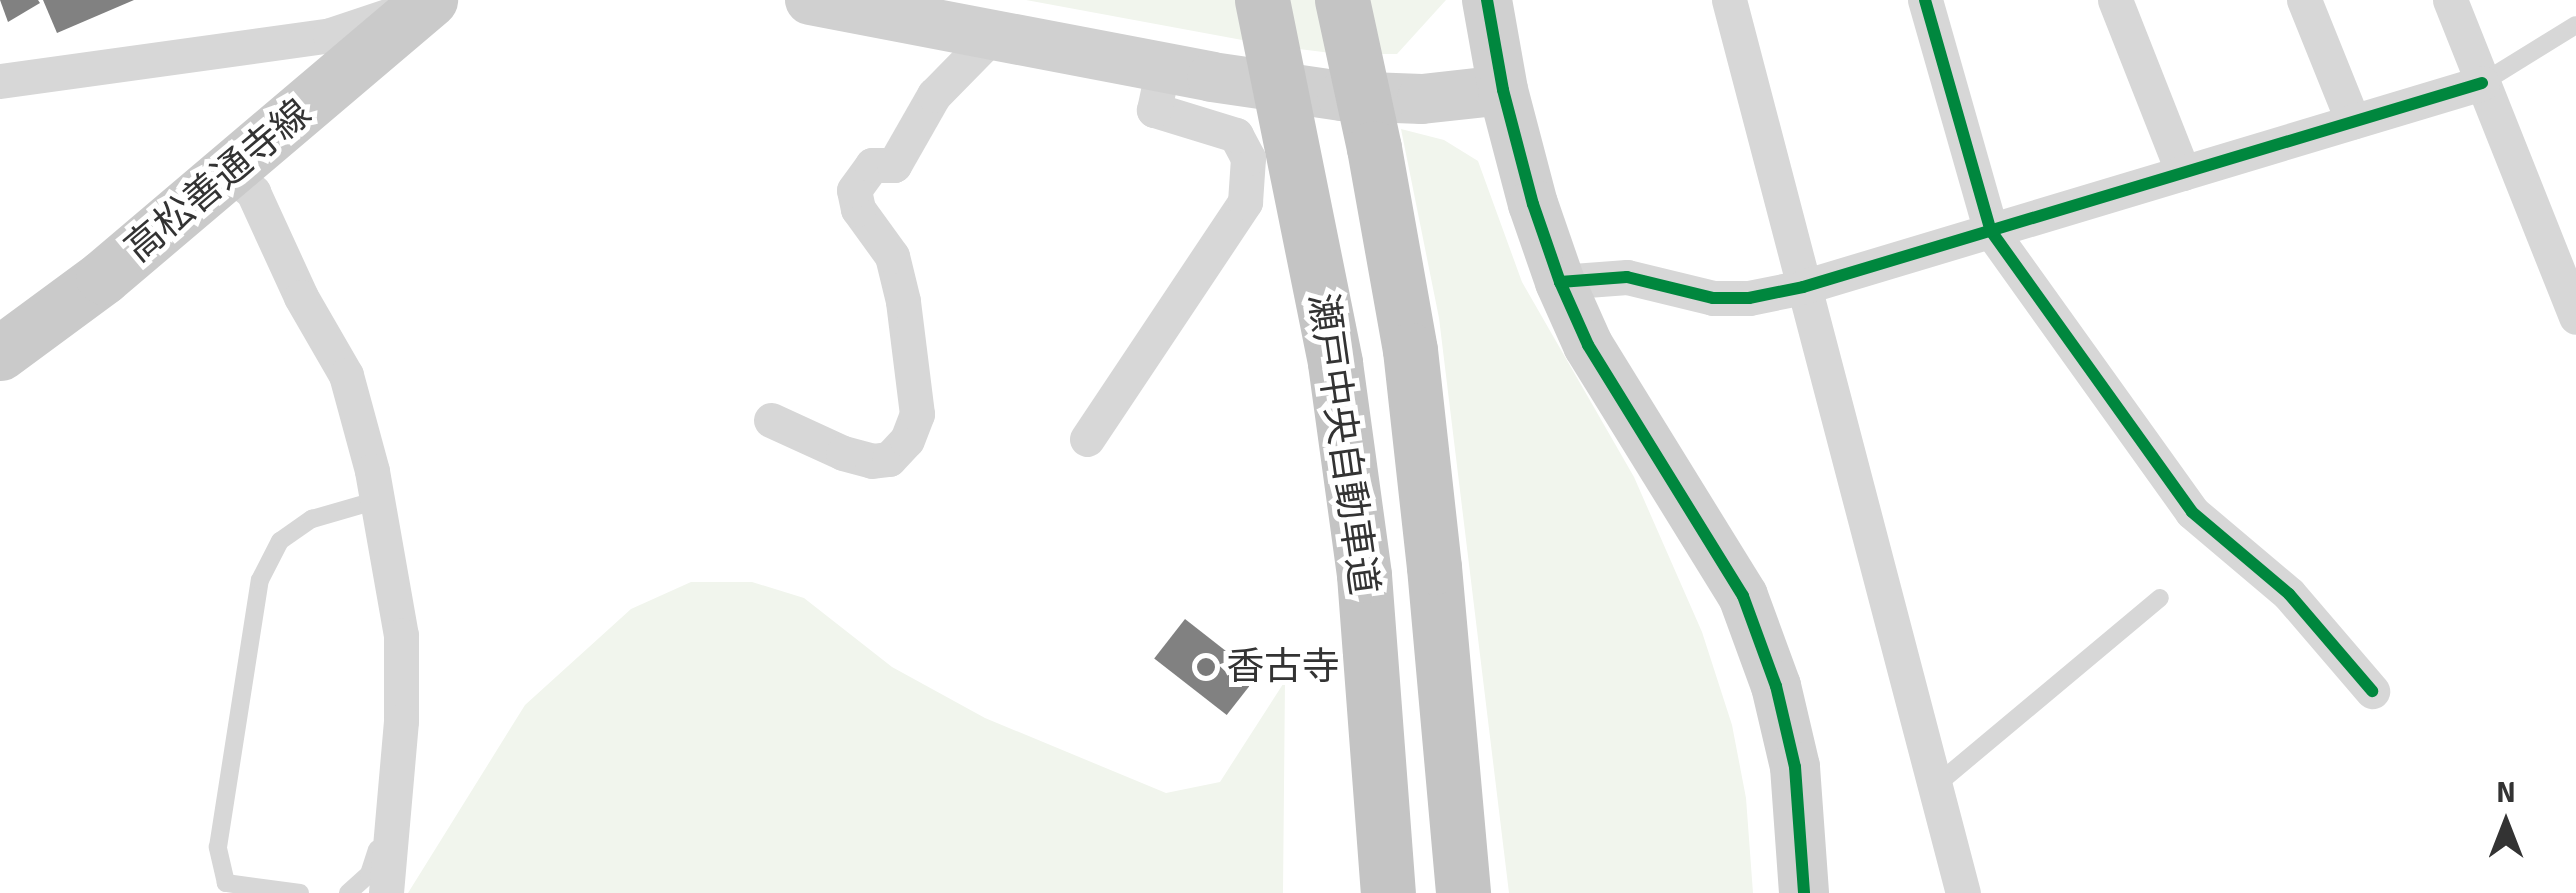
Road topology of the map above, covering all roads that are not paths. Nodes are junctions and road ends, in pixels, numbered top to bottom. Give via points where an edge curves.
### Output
1 (810, 0) edge
2 (1262, 0) edge
3 (1342, 0) edge
4 (1487, 0) edge
5 (1729, 0) edge
6 (1926, 0) edge
7 (2115, 0) edge
8 (2304, 0) edge
9 (2450, 0) edge
10 (431, 1) edge
11 (920, 11) edge
12 (2576, 25) edge
13 (993, 35) junction
14 (1164, 67) junction
15 (0, 81) edge
16 (2482, 83) junction
17 (1502, 90) junction
18 (2353, 122) junction
19 (229, 173) junction
20 (2183, 173) junction
21 (1992, 230) junction
22 (1560, 282) junction
23 (1803, 287) junction
24 (2576, 316) edge
25 (0, 353) edge
26 (771, 420) dead end
27 (1087, 440) dead end
28 (378, 500) junction
29 (2160, 598) dead end
30 (2372, 691) dead end
31 (1935, 786) junction
32 (394, 797) junction
33 (300, 893) edge
34 (348, 893) edge
35 (386, 893) edge
36 (1388, 893) edge
37 (1463, 893) edge
38 (1804, 893) edge
39 (1963, 893) edge

1 - 11 street
2 - 36 highway, 瀬戸中央自動車道, bridge via 1334,362 1364,575
3 - 37 highway, 瀬戸中央自動車道, bridge via 1410,350
4 - 17 street
5 - 23 street
6 - 21 street
7 - 20 street
8 - 18 street
9 - 16 street
10 - 15 street via 330,35
10 - 19 main road, 高松善通寺線
11 - 13 street
12 - 16 lane
13 - 14 street
13 - 26 street via 934,95 894,165 872,165 854,190 858,209 892,256 903,301 917,414 907,440 889,458 872,461
14 - 17 street via 1342,96 1422,99
14 - 27 street via 1154,110 1236,134 1248,158 1245,202
16 - 18 street
16 - 24 street
17 - 22 street
18 - 20 street
19 - 25 main road, 高松善通寺線 via 53,318
19 - 28 street via 253,192 346,375
20 - 21 street
21 - 23 street
21 - 30 street via 2192,512 2290,594
22 - 23 street via 1627,277 1714,298
22 - 38 street via 1588,345 1743,596 1776,686 1795,767
23 - 31 street
28 - 32 street via 401,635
28 - 33 lane via 312,519 280,540 260,580 218,847 226,883
29 - 31 lane
31 - 39 street
32 - 34 lane via 369,874
32 - 35 street

